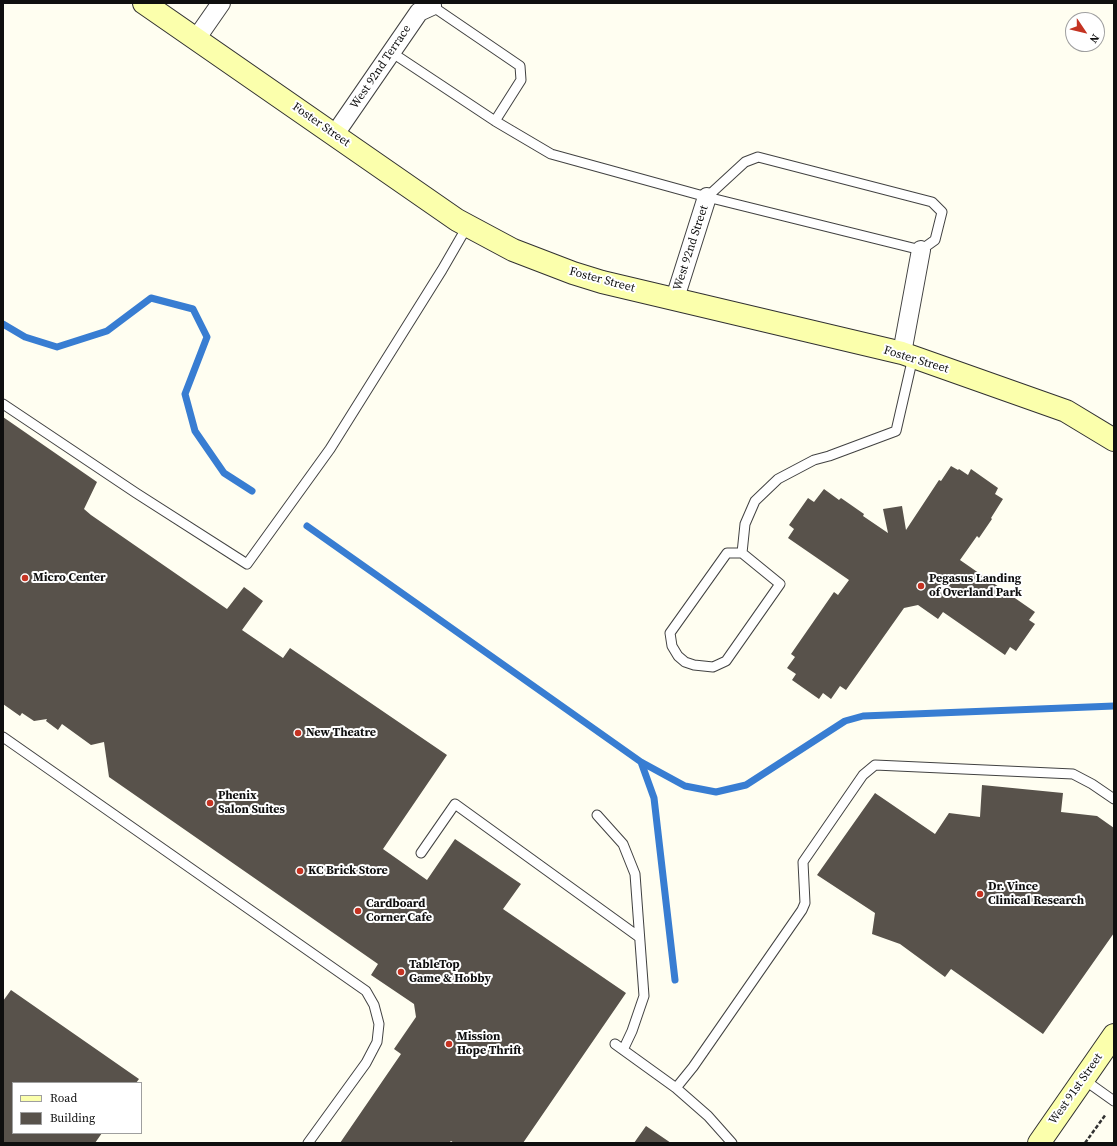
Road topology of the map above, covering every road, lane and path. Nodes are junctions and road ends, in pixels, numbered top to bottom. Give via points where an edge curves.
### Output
1 (144, 3) edge
2 (221, 3) edge
3 (432, 6) joint
4 (196, 39) junction
5 (391, 52) junction
6 (495, 121) junction
7 (335, 134) junction
8 (707, 197) junction
9 (468, 225) junction
10 (921, 250) junction
11 (675, 298) junction
12 (907, 355) junction
13 (3, 404) edge
14 (1114, 440) edge
15 (742, 554) junction
16 (3, 737) edge
17 (1114, 799) edge
18 (596, 816) dead end
19 (421, 854) dead end
20 (640, 938) junction
21 (1114, 1035) edge
22 (615, 1044) dead end
23 (623, 1050) junction
24 (1084, 1079) junction
25 (676, 1088) junction
26 (1112, 1104) edge
27 (308, 1143) edge
28 (732, 1143) edge
29 (1039, 1143) edge
30 (1085, 1143) edge

1 - 4 street, Foster Street
2 - 4 street
3 - 5 street, West 92nd Terrace via 419,12
3 - 6 lane via 520,66 521,80
4 - 7 street, Foster Street
5 - 6 lane
5 - 7 street, West 92nd Terrace
6 - 8 lane via 551,154
7 - 9 street, Foster Street via 457,220
8 - 10 lane
8 - 10 lane via 744,162 758,157 932,202 942,212 935,240
8 - 11 street, West 92nd Street
9 - 11 street, Foster Street via 513,250 572,273
9 - 13 lane via 330,449 247,564
10 - 12 street
11 - 12 street, Foster Street
12 - 14 street, Foster Street via 1066,411
12 - 15 lane via 896,431 814,460 778,479 755,501 745,524
15 - 15 lane via 727,553 670,633 672,646 685,662 713,667 726,661 780,584
16 - 27 lane via 366,991 374,1005 379,1024 376,1042 366,1062
17 - 25 lane via 1073,774 875,765 863,775 804,862 805,902 802,910
18 - 20 lane via 623,844 635,874
19 - 20 lane via 455,804
20 - 23 lane via 644,996
21 - 24 street, West 91st Street
22 - 23 lane
23 - 25 lane
24 - 26 lane
24 - 29 street, West 91st Street
25 - 28 lane via 708,1116
26 - 30 path

